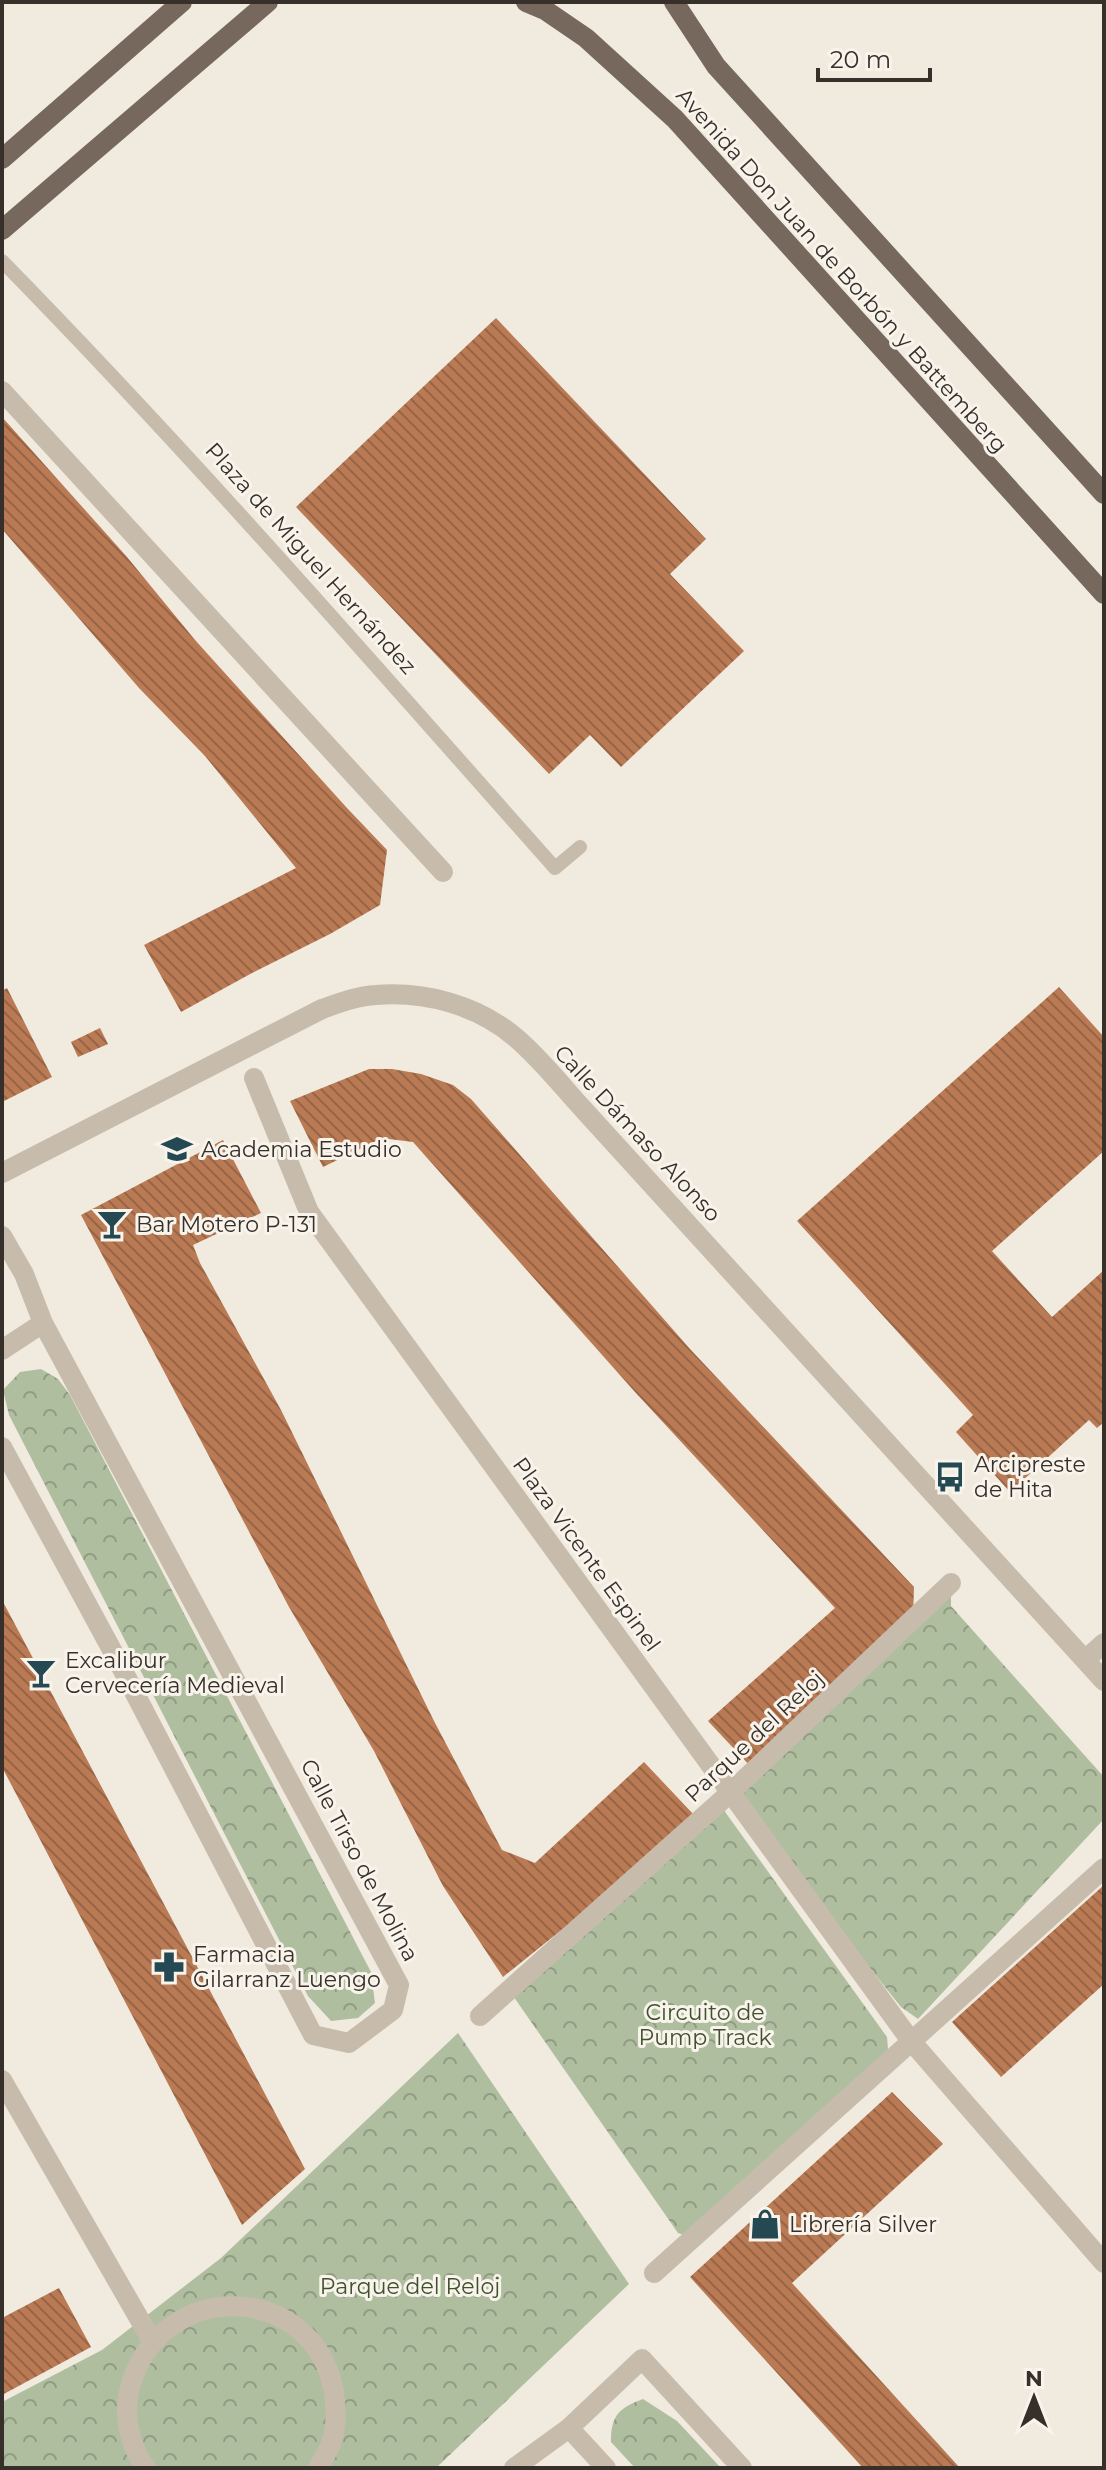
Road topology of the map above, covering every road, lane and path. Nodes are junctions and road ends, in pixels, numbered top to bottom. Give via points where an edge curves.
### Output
1 (182, 2) edge
2 (268, 2) edge
3 (526, 2) edge
4 (674, 2) edge
5 (2, 159) edge
6 (2, 230) edge
7 (2, 261) edge
8 (2, 391) edge
9 (1104, 494) edge
10 (1104, 594) edge
11 (580, 847) dead end
12 (443, 872) dead end
13 (254, 1078) dead end
14 (2, 1173) edge
15 (2, 1236) edge
16 (43, 1323) junction
17 (2, 1350) edge
18 (2, 1447) edge
19 (951, 1583) dead end
20 (1104, 1643) edge
21 (1085, 1660) junction
22 (1104, 1681) edge
23 (730, 1793) junction
24 (1104, 1868) edge
25 (480, 2016) dead end
26 (911, 2041) junction
27 (2, 2080) edge
28 (1104, 2263) edge
29 (654, 2273) dead end
30 (152, 2341) junction
31 (569, 2428) junction
32 (146, 2468) edge
33 (318, 2468) edge
34 (514, 2468) edge
35 (606, 2468) edge
36 (742, 2468) edge

1 - 5 main road
2 - 6 main road
3 - 10 main road, Avenida Don Juan de Borbón y Battemberg via 586,38 675,119
4 - 9 main road, Avenida Don Juan de Borbón y Battemberg via 716,66
7 - 11 lane, Plaza de Miguel Hernández via 230,503 555,868
8 - 12 street
13 - 23 street, Plaza Vicente Espinel via 309,1212
14 - 21 street, Calle Dámaso Alonso via 322,1009 375,995 470,1008 493,1020 536,1058
15 - 16 street, Calle Tirso de Molina
16 - 17 street
16 - 18 street, Calle Tirso de Molina via 399,1985 393,2010 349,2043 313,2035
19 - 23 street, Parque del Reloj
20 - 21 street
21 - 22 street, Calle Dámaso Alonso
23 - 25 street, Parque del Reloj
23 - 26 street, Plaza Vicente Espinel
24 - 26 street
26 - 28 street, Plaza Vicente Espinel
26 - 29 street
27 - 30 street
30 - 32 street via 136,2368 127,2399 128,2430
30 - 33 street via 196,2311 228,2305 261,2309 290,2324 315,2346 331,2375 335,2419 332,2440
31 - 34 street
31 - 35 street
31 - 36 street via 642,2359

